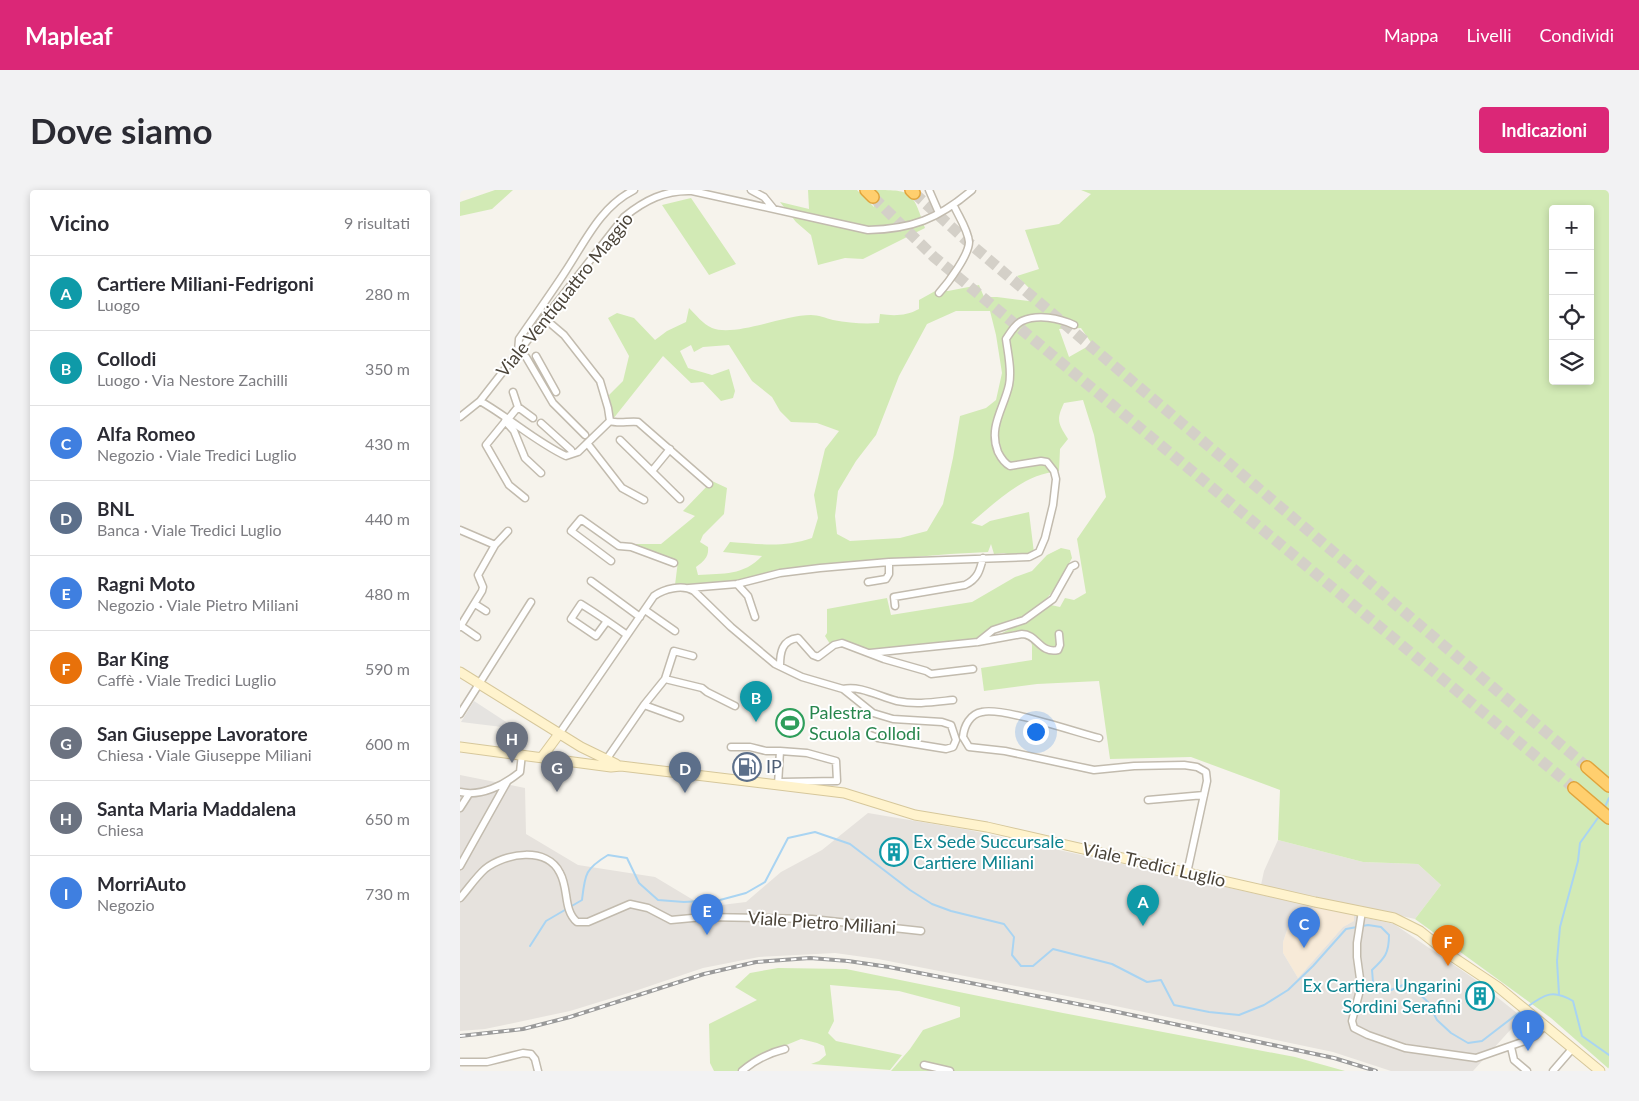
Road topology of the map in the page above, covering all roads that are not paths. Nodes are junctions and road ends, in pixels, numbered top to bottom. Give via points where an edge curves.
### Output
1 (634, 190) edge
2 (751, 190) edge
3 (929, 190) edge
4 (972, 190) edge
5 (954, 206) junction
6 (773, 208) junction
7 (940, 213) junction
8 (939, 293) dead end
9 (544, 318) junction
10 (1074, 325) dead end
11 (518, 352) junction
12 (536, 356) dead end
13 (550, 382) junction
14 (543, 386) junction
15 (513, 392) dead end
16 (556, 392) dead end
17 (480, 401) junction
18 (518, 407) junction
19 (460, 417) edge
20 (533, 418) dead end
21 (507, 419) junction
22 (610, 421) junction
23 (541, 423) dead end
24 (585, 435) dead end
25 (555, 436) junction
26 (620, 440) dead end
27 (588, 443) junction
28 (546, 446) junction
29 (670, 449) junction
30 (570, 450) dead end
31 (652, 471) junction
32 (541, 473) dead end
33 (709, 484) dead end
34 (525, 498) dead end
35 (680, 499) dead end
36 (644, 500) dead end
37 (460, 530) edge
38 (508, 531) dead end
39 (495, 545) junction
40 (983, 558) junction
41 (611, 560) dead end
42 (889, 562) junction
43 (674, 563) dead end
44 (1075, 565) dead end
45 (592, 581) dead end
46 (868, 582) dead end
47 (736, 584) junction
48 (689, 588) junction
49 (531, 602) dead end
50 (474, 604) junction
51 (894, 606) dead end
52 (645, 610) junction
53 (486, 611) dead end
54 (755, 616) dead end
55 (640, 617) junction
56 (607, 621) junction
57 (460, 626) edge
58 (675, 631) dead end
59 (1059, 634) dead end
60 (627, 635) junction
61 (478, 637) dead end
62 (978, 642) junction
63 (869, 653) junction
64 (693, 656) dead end
65 (780, 666) junction
66 (973, 669) dead end
67 (460, 672) edge
68 (665, 678) junction
69 (479, 684) junction
70 (843, 689) junction
71 (953, 700) dead end
72 (644, 705) junction
73 (736, 706) dead end
74 (460, 714) edge
75 (680, 718) dead end
76 (559, 734) junction
77 (870, 735) dead end
78 (1099, 738) dead end
79 (959, 739) junction
80 (460, 746) edge
81 (731, 747) dead end
82 (780, 751) junction
83 (542, 757) junction
84 (522, 758) junction
85 (606, 760) junction
86 (621, 766) junction
87 (1591, 770) tunnel mouth
88 (507, 782) junction
89 (778, 783) junction
90 (1609, 786) edge
91 (1577, 791) tunnel mouth
92 (460, 792) edge
93 (469, 794) junction
94 (1204, 794) junction
95 (1148, 800) dead end
96 (460, 808) edge
97 (1609, 818) edge
98 (460, 866) edge
99 (1187, 873) junction
100 (460, 898) edge
101 (1362, 912) junction
102 (921, 931) dead end
103 (1544, 1026) junction
104 (1511, 1047) junction
105 (1572, 1048) junction
106 (785, 1049) dead end
107 (460, 1062) edge
108 (924, 1065) dead end
109 (538, 1071) edge
110 (742, 1071) edge
111 (950, 1071) edge
112 (1527, 1071) edge
113 (1553, 1071) edge
114 (1600, 1071) edge

1 - 11 street via 612,204 599,218 519,339
2 - 6 street via 764,197
3 - 7 street
4 - 5 street, Viale Ventiquattro Maggio
5 - 7 street, Viale Ventiquattro Maggio
5 - 8 street via 969,245
6 - 7 street, Viale Ventiquattro Maggio via 868,230 916,225
6 - 9 street, Viale Ventiquattro Maggio via 692,191 676,190 654,198 624,217
9 - 11 street, Viale Ventiquattro Maggio
9 - 22 street via 564,335 600,381
10 - 40 street via 1064,320 1032,318 1019,323 1006,339 1009,384 996,421 997,449 1010,466 1047,462 1054,471 1055,487 1050,524 1039,552 1029,557
11 - 14 street via 526,357
11 - 17 street, Viale Ventiquattro Maggio
12 - 13 street
13 - 14 street
13 - 16 street
14 - 24 street via 553,402
15 - 18 street
17 - 19 street, Viale Ventiquattro Maggio
17 - 21 street
18 - 20 street
18 - 21 street
21 - 28 street
21 - 32 street via 525,458
21 - 34 street via 486,445 510,485
22 - 27 street
22 - 29 street via 638,422
23 - 25 street
25 - 28 street
25 - 30 street
26 - 31 street
27 - 28 street via 578,452 566,456
27 - 36 street via 622,488
29 - 31 street
29 - 33 street
31 - 35 street
37 - 39 street
38 - 39 street
39 - 50 street via 478,575 483,587
40 - 42 street
40 - 51 street via 978,574 965,585 894,597
41 - 43 street via 571,531 581,519 619,546 631,547
42 - 46 street via 886,579
42 - 47 street via 780,573
44 - 62 street via 1053,599 1024,620 993,630
45 - 55 street
47 - 48 street
47 - 54 street via 748,596
48 - 52 street via 661,591
48 - 65 street via 750,644
49 - 69 street
50 - 53 street
50 - 57 street
52 - 55 street
52 - 58 street
55 - 60 street
56 - 56 street via 581,604 570,619 596,636
56 - 60 street
57 - 61 street
59 - 62 street via 1058,650 1047,650 1027,634
60 - 76 street
62 - 63 street
63 - 65 street via 842,643 818,657 798,638 791,639 780,653
63 - 66 street via 931,674
64 - 68 street via 674,652
65 - 70 street via 802,677
67 - 69 main road
68 - 72 street
68 - 73 street via 702,688
69 - 74 street
69 - 76 main road
70 - 71 street via 851,687 897,701 916,703
70 - 79 street via 873,713 893,719 942,722 951,725
72 - 75 street
72 - 85 street
76 - 83 main road
76 - 85 main road
77 - 79 street via 946,749 953,747
78 - 79 street via 1000,711 982,712 970,718
79 - 94 street via 969,748 1094,770 1197,767 1206,772
80 - 84 main road
81 - 82 street
82 - 89 street
82 - 89 street, Viale Tredici Luglio via 806,753 836,761 837,781
83 - 84 main road
83 - 86 main road
84 - 88 street via 520,772
85 - 86 main road
86 - 89 main road, Viale Tredici Luglio
87 - 90 highway
88 - 93 street
88 - 98 street
89 - 99 main road, Viale Tredici Luglio via 844,793 915,815 987,827
91 - 97 highway
92 - 93 street
93 - 96 street
94 - 95 street
94 - 99 street
99 - 101 main road, Viale Tredici Luglio
100 - 102 street, Viale Pietro Miliani via 486,869 497,862 526,855 547,859 555,865 561,873 570,916 577,922 588,922 630,904 648,908 671,920 703,917 812,919
101 - 103 main road, Viale Tredici Luglio via 1394,918 1414,928 1498,987
101 - 104 street via 1357,957 1362,986 1352,1021 1354,1028 1405,1048 1457,1056 1476,1058
103 - 104 street via 1535,1036
103 - 105 main road, Viale Tredici Luglio
104 - 112 street via 1514,1060
105 - 113 street
105 - 114 main road, Viale Tredici Luglio
106 - 110 street via 754,1061
107 - 109 street via 488,1062 523,1053 531,1054
108 - 111 street

